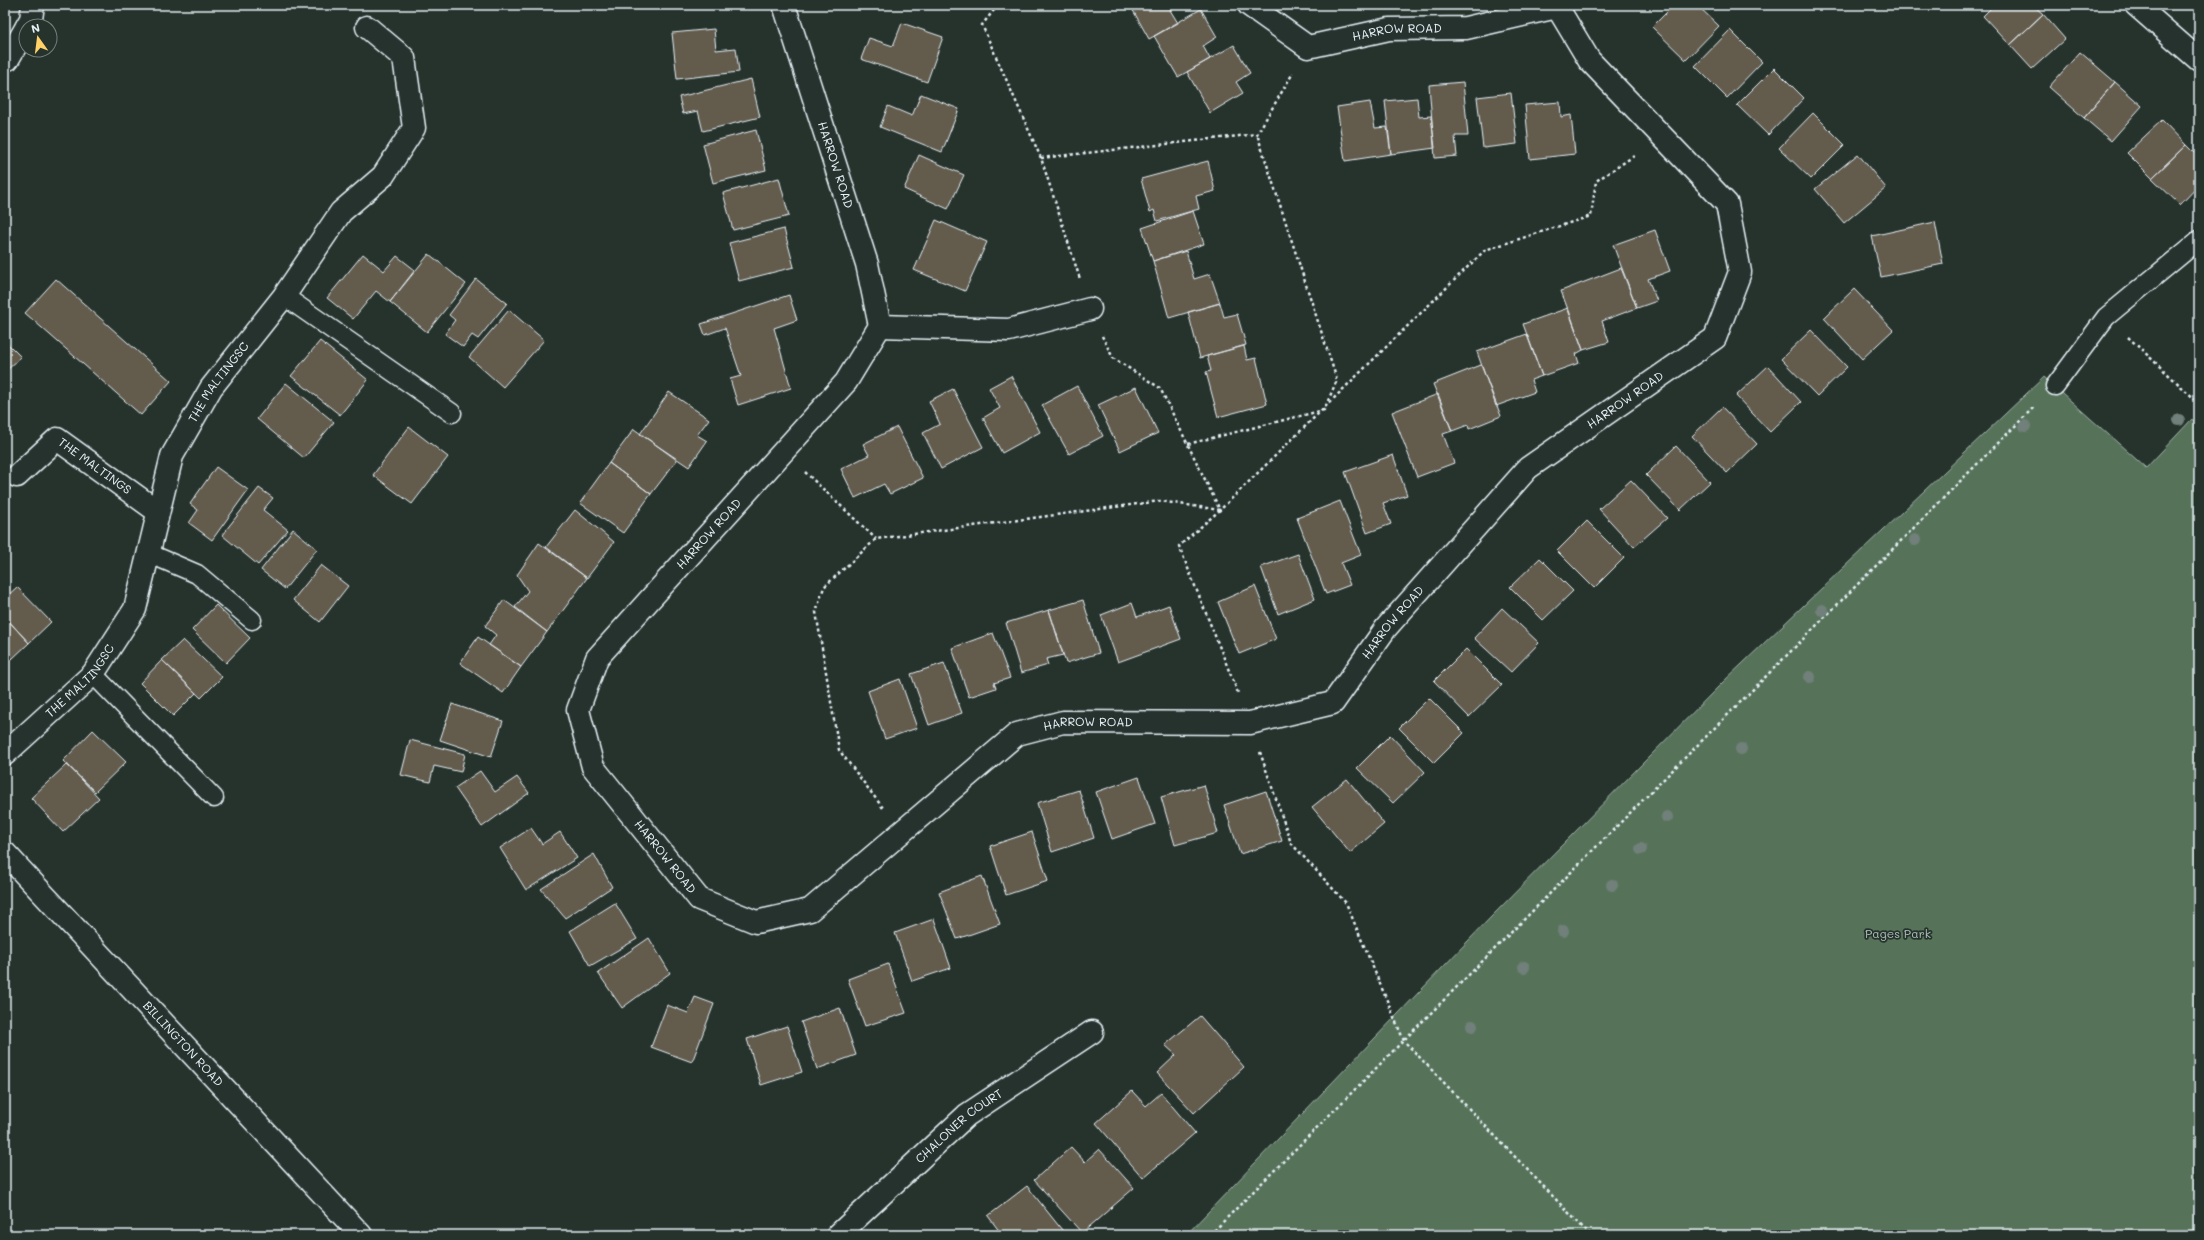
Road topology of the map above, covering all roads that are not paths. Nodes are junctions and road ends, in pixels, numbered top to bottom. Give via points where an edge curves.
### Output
1 (33, 5) edge
2 (784, 5) edge
3 (1249, 5) edge
4 (2136, 5) edge
5 (1556, 6) edge
6 (31, 18) edge
7 (367, 27) dead end
8 (18, 41) edge
9 (5, 60) edge
10 (2199, 60) edge
11 (2199, 240) edge
12 (284, 296) junction
13 (1090, 309) road end
14 (880, 326) junction
15 (2055, 386) road end
16 (452, 413) dead end
17 (17, 476) dead end
18 (157, 511) junction
19 (148, 553) junction
20 (252, 620) dead end
21 (93, 674) junction
22 (5, 754) edge
23 (214, 798) dead end
24 (5, 853) edge
25 (1092, 1032) dead end
26 (361, 1235) edge
27 (838, 1235) edge

1 - 6 street
2 - 14 street, HARROW ROAD via 867,264
3 - 5 street, HARROW ROAD via 1308,47 1390,29 1466,28
4 - 10 street
5 - 14 street, HARROW ROAD via 1589,60 1727,204 1740,272 1715,338 1528,468 1386,628 1333,703 1250,723 1063,722 1017,734 810,910 756,922 699,900 593,767 578,710 597,658 846,382
7 - 12 street, THE MALTINGSC via 404,58 414,128 383,176 341,212
8 - 9 street
11 - 15 lane via 2106,317
12 - 16 lane
12 - 18 street, THE MALTINGSC via 211,388 172,456
13 - 14 street via 1009,330
17 - 18 street, THE MALTINGS via 57,439
18 - 19 street, THE MALTINGSC
19 - 20 lane via 197,574
19 - 21 street, THE MALTINGSC via 135,609
21 - 22 street, THE MALTINGSC
21 - 23 lane
24 - 26 street, BILLINGTON ROAD
25 - 27 street, CHALONER COURT via 967,1115

